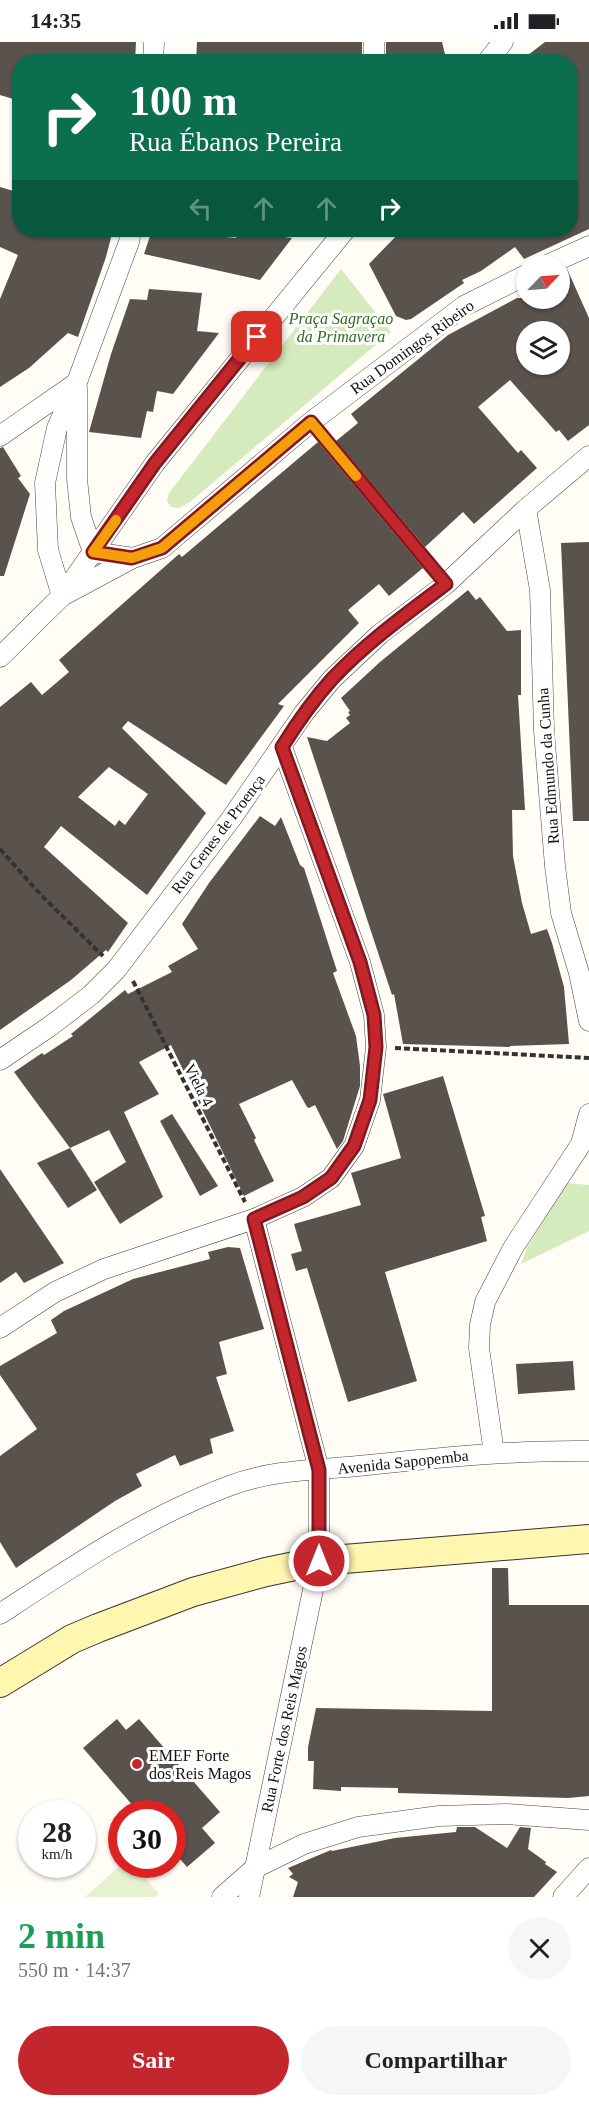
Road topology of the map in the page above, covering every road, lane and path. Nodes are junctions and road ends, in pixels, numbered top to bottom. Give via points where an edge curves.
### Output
1 (503, 42) edge
2 (493, 54) edge
3 (130, 237) edge
4 (339, 237) edge
5 (589, 246) edge
6 (569, 255) edge
7 (516, 280) edge
8 (77, 382) junction
9 (311, 422) junction
10 (0, 436) edge
11 (589, 456) edge
12 (526, 509) junction
13 (93, 552) junction
14 (132, 558) junction
15 (446, 584) junction
16 (62, 596) junction
17 (0, 657) edge
18 (282, 747) junction
19 (0, 849) edge
20 (116, 970) junction
21 (589, 1020) edge
22 (376, 1047) junction
23 (589, 1058) edge
24 (0, 1060) edge
25 (589, 1114) edge
26 (254, 1219) junction
27 (0, 1328) edge
28 (589, 1450) edge
29 (494, 1453) junction
30 (319, 1470) junction
31 (589, 1539) edge
32 (319, 1561) junction
33 (0, 1614) edge
34 (0, 1683) edge
35 (589, 1821) edge
36 (255, 1868) junction
37 (589, 1868) edge
38 (222, 1897) edge
39 (249, 1897) edge
40 (563, 1897) edge

1 - 2 street
3 - 8 street
4 - 13 street via 155,463
5 - 6 street
7 - 9 street, Rua Domingos Ribeiro via 464,306
8 - 10 street
8 - 13 street via 77,478 81,517
8 - 16 street via 57,428 45,483 48,550
9 - 14 street, Rua Domingos Ribeiro via 162,548
9 - 15 lane
11 - 12 street, Rua Genes de Proença
12 - 15 street, Rua Genes de Proença
12 - 21 street, Rua Edmundo da Cunha via 540,590 544,731 555,866 561,912
13 - 14 street, Rua Domingos Ribeiro
13 - 16 street
14 - 16 street, Rua Domingos Ribeiro
15 - 18 street, Rua Genes de Proença via 380,634 332,679
16 - 17 street
18 - 20 street, Rua Genes de Proença
18 - 22 street via 360,962 374,1015
19 - 20 path
20 - 24 street, Rua Genes de Proença via 91,995
20 - 26 path, Viela 4 via 130,976
22 - 23 path
22 - 26 street via 370,1100 354,1146 331,1178 303,1197
25 - 29 street via 581,1144 513,1248 485,1302 479,1348
26 - 27 street via 104,1269 55,1292
26 - 30 street, Rua Forte dos Reis Magos
28 - 29 street, Avenida Sapopemba
29 - 30 street, Avenida Sapopemba
30 - 32 street, Rua Forte dos Reis Magos
30 - 33 street, Avenida Sapopemba via 280,1473 231,1485 164,1514
31 - 32 main road
32 - 34 main road via 193,1592 119,1620 72,1639
32 - 36 street, Rua Forte dos Reis Magos
35 - 36 street via 506,1814 439,1816 358,1827 304,1844
36 - 38 street
36 - 39 street, Rua Forte dos Reis Magos
37 - 40 street

